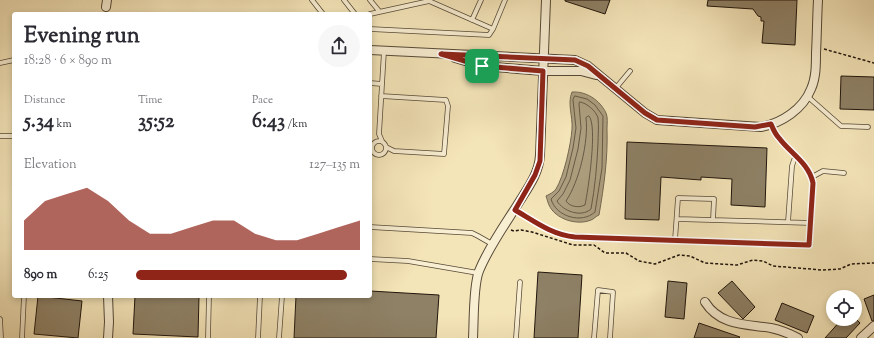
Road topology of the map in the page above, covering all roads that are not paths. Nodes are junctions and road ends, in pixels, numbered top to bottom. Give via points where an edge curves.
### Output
1 (312, 0) edge
2 (344, 0) edge
3 (370, 0) edge
4 (481, 0) edge
5 (505, 0) edge
6 (546, 0) edge
7 (818, 0) edge
8 (429, 1) edge
9 (379, 11) junction
10 (321, 12) edge
11 (353, 12) edge
12 (372, 13) edge
13 (472, 20) junction
14 (372, 29) edge
15 (493, 29) junction
16 (372, 50) edge
17 (384, 51) junction
18 (441, 54) junction
19 (543, 58) junction
20 (12, 60) edge
21 (0, 63) edge
22 (543, 71) junction
23 (630, 71) dead end
24 (598, 76) junction
25 (372, 84) edge
26 (382, 84) junction
27 (615, 89) junction
28 (381, 96) junction
29 (807, 96) junction
30 (771, 124) junction
31 (868, 127) dead end
32 (0, 136) edge
33 (12, 136) edge
34 (382, 141) junction
35 (386, 147) junction
36 (797, 157) junction
37 (844, 172) dead end
38 (812, 177) junction
39 (515, 210) junction
40 (677, 219) junction
41 (713, 220) junction
42 (788, 222) junction
43 (811, 223) junction
44 (372, 227) edge
45 (675, 240) junction
46 (493, 245) junction
47 (372, 260) edge
48 (478, 273) junction
49 (520, 282) dead end
50 (24, 298) edge
51 (108, 298) edge
52 (209, 298) edge
53 (260, 298) edge
54 (282, 298) edge
55 (705, 302) dead end
56 (0, 319) edge
57 (874, 326) edge
58 (1, 338) edge
59 (22, 338) edge
60 (108, 338) edge
61 (208, 338) edge
62 (258, 338) edge
63 (279, 338) edge
64 (473, 338) edge
65 (516, 338) edge
66 (594, 338) edge
67 (610, 338) edge
68 (798, 338) edge
69 (862, 338) edge

1 - 10 lane
2 - 11 lane
3 - 9 lane
4 - 13 lane
5 - 15 lane
6 - 19 street
7 - 29 street via 815,75 812,89
8 - 9 lane
8 - 13 lane
9 - 12 lane
13 - 15 lane
14 - 15 lane via 489,35
16 - 17 street
17 - 18 street
17 - 26 lane
18 - 19 street
18 - 22 street via 482,66
19 - 22 street
19 - 24 street via 575,60 588,66
20 - 21 lane
22 - 24 street via 581,71
22 - 39 street via 540,161
23 - 27 lane
24 - 27 street
25 - 26 lane
26 - 28 lane
27 - 30 street via 657,120 755,127
28 - 34 lane via 378,134
28 - 35 lane via 446,100 448,106 444,154 394,150
29 - 30 street via 788,116
29 - 31 lane via 840,126
30 - 36 lane via 777,136
32 - 33 lane
34 - 35 lane
34 - 35 lane via 373,144 372,149 378,155 383,154
36 - 38 lane
36 - 42 lane via 792,166
37 - 38 lane via 823,171
38 - 43 lane
39 - 45 lane via 549,230 566,236
39 - 46 street
40 - 41 lane
40 - 41 lane via 678,198 714,199
40 - 45 lane
41 - 42 lane
42 - 43 lane
43 - 45 lane via 809,245
44 - 46 lane via 472,233
46 - 48 street
47 - 48 lane via 408,261
48 - 64 street
49 - 65 lane
50 - 59 lane
51 - 60 street
52 - 61 lane
53 - 62 lane
54 - 63 lane
55 - 68 street via 712,312 725,320 773,328
56 - 58 lane
57 - 69 street
66 - 67 lane via 598,290 613,292

